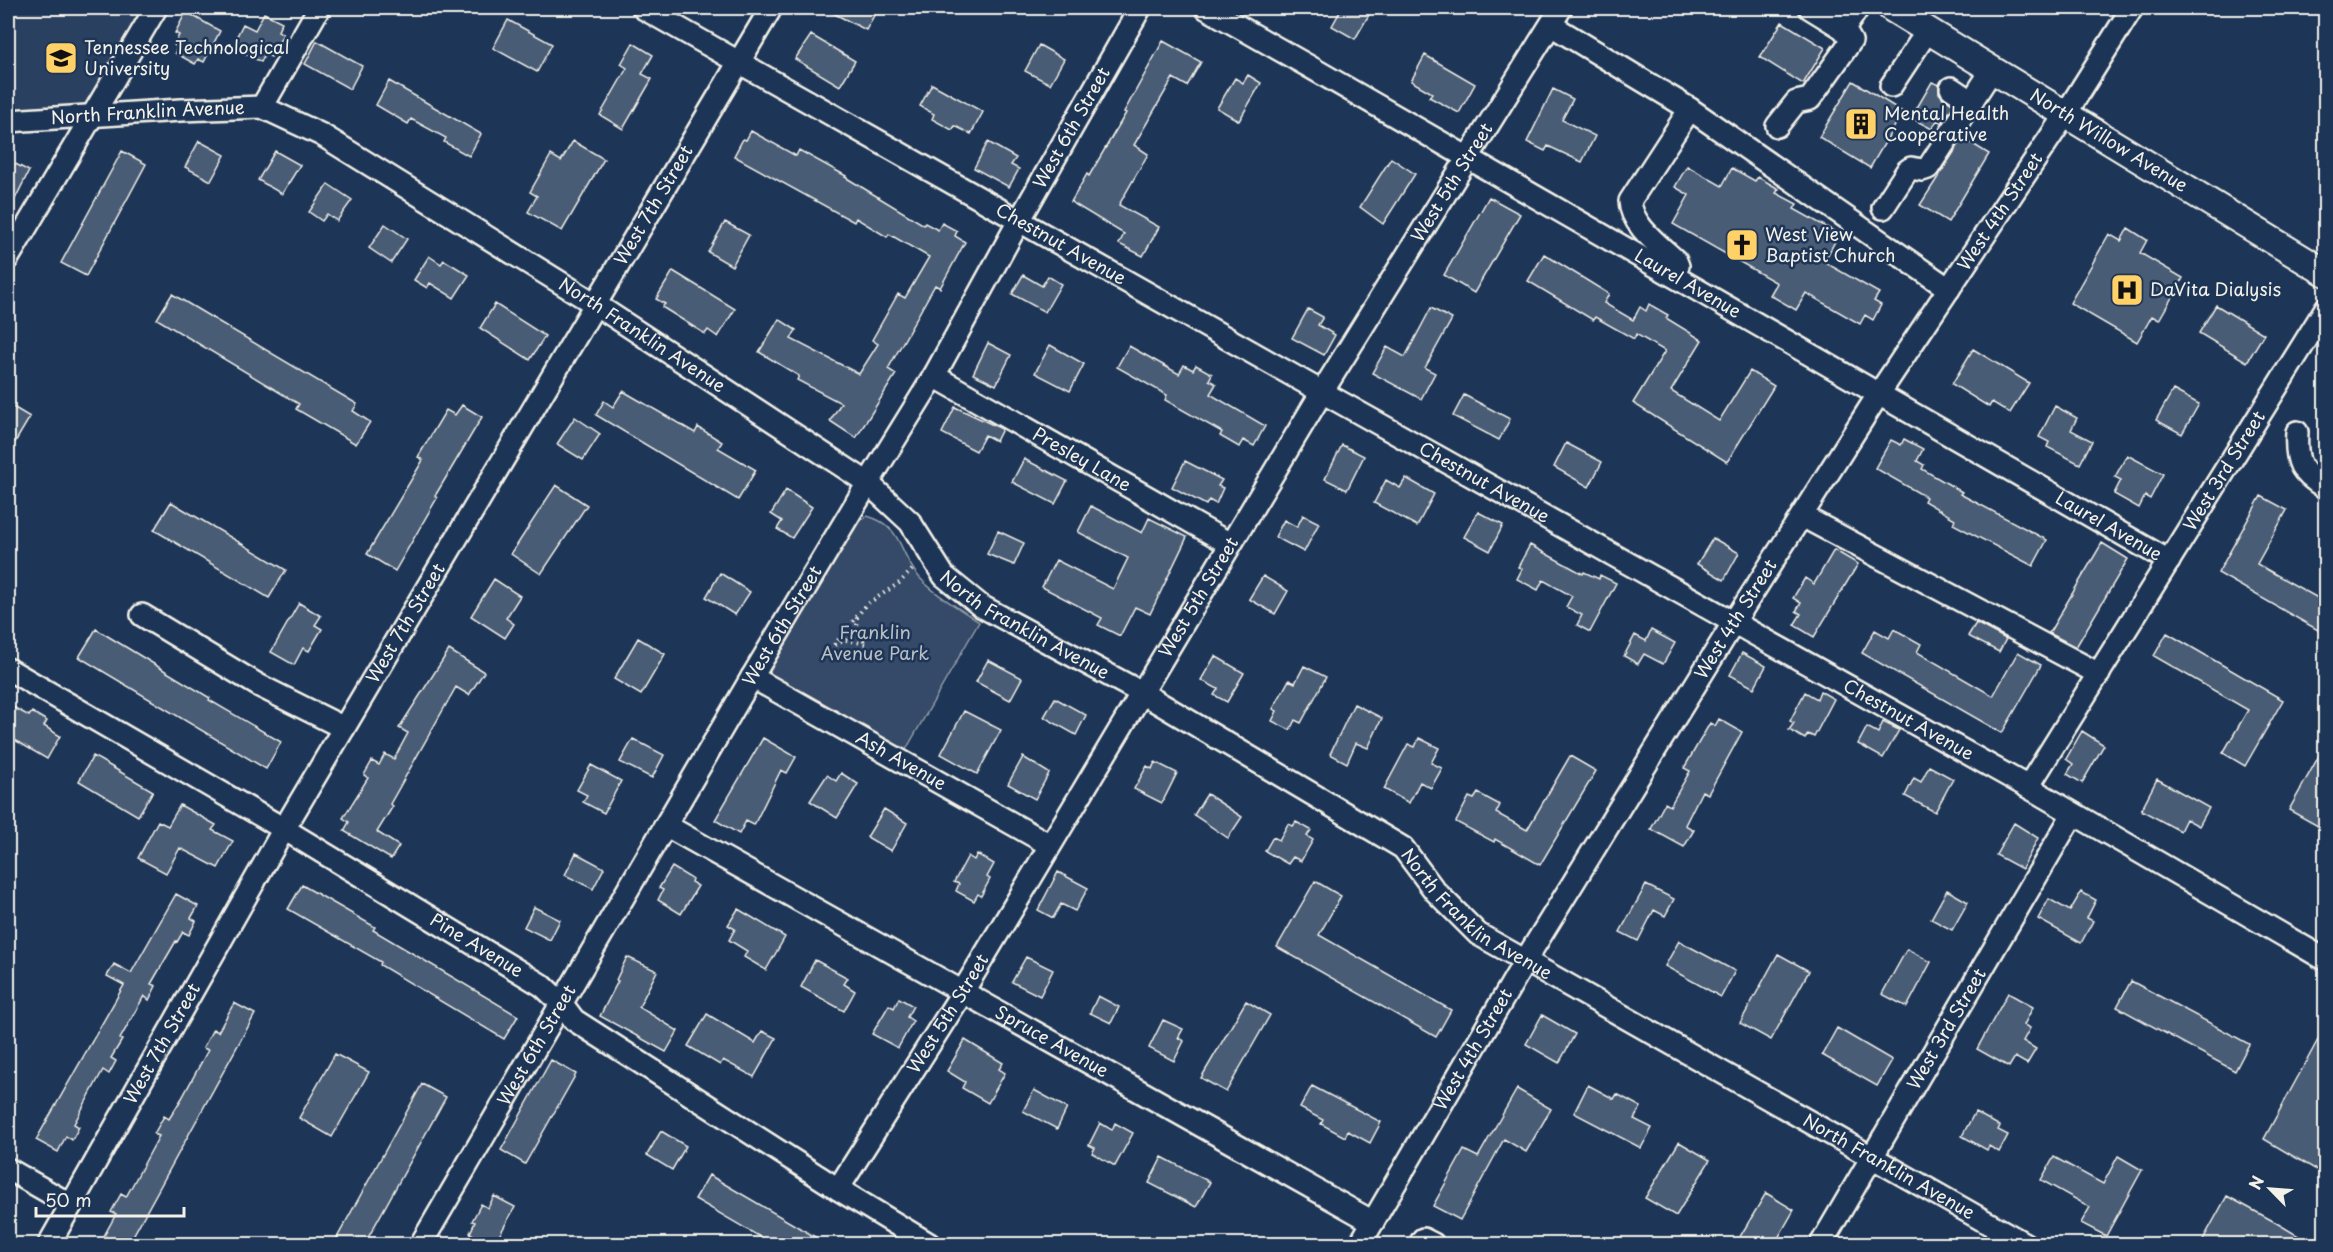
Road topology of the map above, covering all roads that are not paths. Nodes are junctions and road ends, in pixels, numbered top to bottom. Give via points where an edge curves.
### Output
1 (156, 8) edge
2 (319, 8) edge
3 (643, 8) edge
4 (771, 8) edge
5 (1140, 8) edge
6 (1206, 8) edge
7 (1810, 8) edge
8 (1858, 8) edge
9 (1891, 8) edge
10 (2132, 8) edge
11 (1556, 16) edge
12 (1844, 29) junction
13 (1928, 30) junction
14 (738, 62) junction
15 (1992, 70) junction
16 (1891, 86) dead end
17 (1951, 88) dead end
18 (1971, 102) junction
19 (262, 107) junction
20 (1690, 109) junction
21 (2065, 115) junction
22 (91, 116) junction
23 (8, 121) edge
24 (1777, 126) dead end
25 (1469, 156) junction
26 (1883, 208) dead end
27 (1018, 221) junction
28 (8, 258) edge
29 (2325, 273) edge
30 (1674, 276) junction
31 (1949, 289) junction
32 (595, 304) junction
33 (2325, 308) edge
34 (934, 376) junction
35 (1322, 392) junction
36 (1878, 395) junction
37 (2297, 432) dead end
38 (868, 483) junction
39 (2325, 488) edge
40 (1802, 516) junction
41 (1230, 544) junction
42 (2169, 561) junction
43 (142, 615) dead end
44 (1734, 622) junction
45 (8, 669) edge
46 (2099, 674) junction
47 (752, 677) junction
48 (1142, 693) junction
49 (344, 728) junction
50 (2028, 787) junction
51 (2073, 814) junction
52 (667, 826) junction
53 (284, 829) junction
54 (1050, 845) junction
55 (2325, 960) edge
56 (1526, 961) junction
57 (962, 993) junction
58 (562, 1004) junction
59 (1872, 1158) junction
60 (8, 1169) edge
61 (838, 1190) junction
62 (70, 1205) junction
63 (1373, 1222) junction
64 (905, 1238) edge
65 (49, 1245) edge
66 (421, 1245) edge
67 (929, 1245) edge
68 (1360, 1245) edge
69 (1420, 1245) edge
70 (1433, 1245) edge
71 (1821, 1245) edge
72 (2025, 1245) edge

1 - 22 street
2 - 19 street
3 - 14 street, Chestnut Avenue
4 - 14 street, West 7th Street
5 - 27 street, West 6th Street
6 - 25 street, Laurel Avenue
7 - 12 street
8 - 12 street
9 - 13 main road, North Willow Avenue
10 - 21 street, West 4th Street
11 - 20 street
11 - 25 street, West 5th Street
12 - 24 street via 1851,41 1810,99 1796,102
13 - 15 main road, North Willow Avenue
13 - 16 street
14 - 27 street, Chestnut Avenue
14 - 32 street, West 7th Street
15 - 18 street
15 - 21 main road, North Willow Avenue
17 - 18 street
18 - 26 street via 1928,168 1907,171
19 - 22 street, North Franklin Avenue
19 - 32 street, North Franklin Avenue via 322,135
20 - 30 street via 1630,201 1637,222 1676,261
20 - 31 street
21 - 29 main road, North Willow Avenue
21 - 31 street, West 4th Street
22 - 23 street, North Franklin Avenue
22 - 28 street
25 - 30 street, Laurel Avenue
25 - 35 street, West 5th Street
27 - 34 street, West 6th Street
27 - 35 street, Chestnut Avenue
30 - 36 street, Laurel Avenue
31 - 36 street, West 4th Street
32 - 38 street, North Franklin Avenue
32 - 49 street, West 7th Street
33 - 42 street, West 3rd Street
34 - 38 street, West 6th Street
34 - 41 street, Presley Lane
35 - 41 street, West 5th Street
35 - 44 street, Chestnut Avenue
36 - 40 street, West 4th Street
36 - 42 street, Laurel Avenue
37 - 39 street via 2301,469
38 - 47 street, West 6th Street
38 - 48 street, North Franklin Avenue via 910,522 944,576 981,606
40 - 44 street, West 4th Street
40 - 46 street
41 - 48 street, West 5th Street
42 - 46 street, West 3rd Street
43 - 49 street via 258,685
44 - 50 street, Chestnut Avenue
44 - 56 street, West 4th Street
45 - 53 street, Pine Avenue
46 - 50 street, West 3rd Street
47 - 52 street, West 6th Street
47 - 54 street, Ash Avenue
48 - 54 street, West 5th Street
48 - 56 street, North Franklin Avenue via 1403,848 1459,917 1478,934
49 - 53 street, West 7th Street
50 - 51 street, Chestnut Avenue
51 - 55 street, Chestnut Avenue
51 - 59 street, West 3rd Street
52 - 57 street, Spruce Avenue
52 - 58 street, West 6th Street
53 - 58 street, Pine Avenue via 543,986
53 - 62 street, West 7th Street
54 - 57 street, West 5th Street
56 - 59 street, North Franklin Avenue
56 - 63 street, West 4th Street
57 - 61 street, West 5th Street
57 - 63 street, Spruce Avenue
58 - 61 street, Pine Avenue via 574,1020
58 - 66 street, West 6th Street
59 - 71 street, West 3rd Street
59 - 72 street, North Franklin Avenue
60 - 62 street
61 - 64 street, Pine Avenue
62 - 65 street, West 7th Street
63 - 68 street, West 4th Street
64 - 67 street, Pine Avenue
69 - 70 street via 1423,1239

